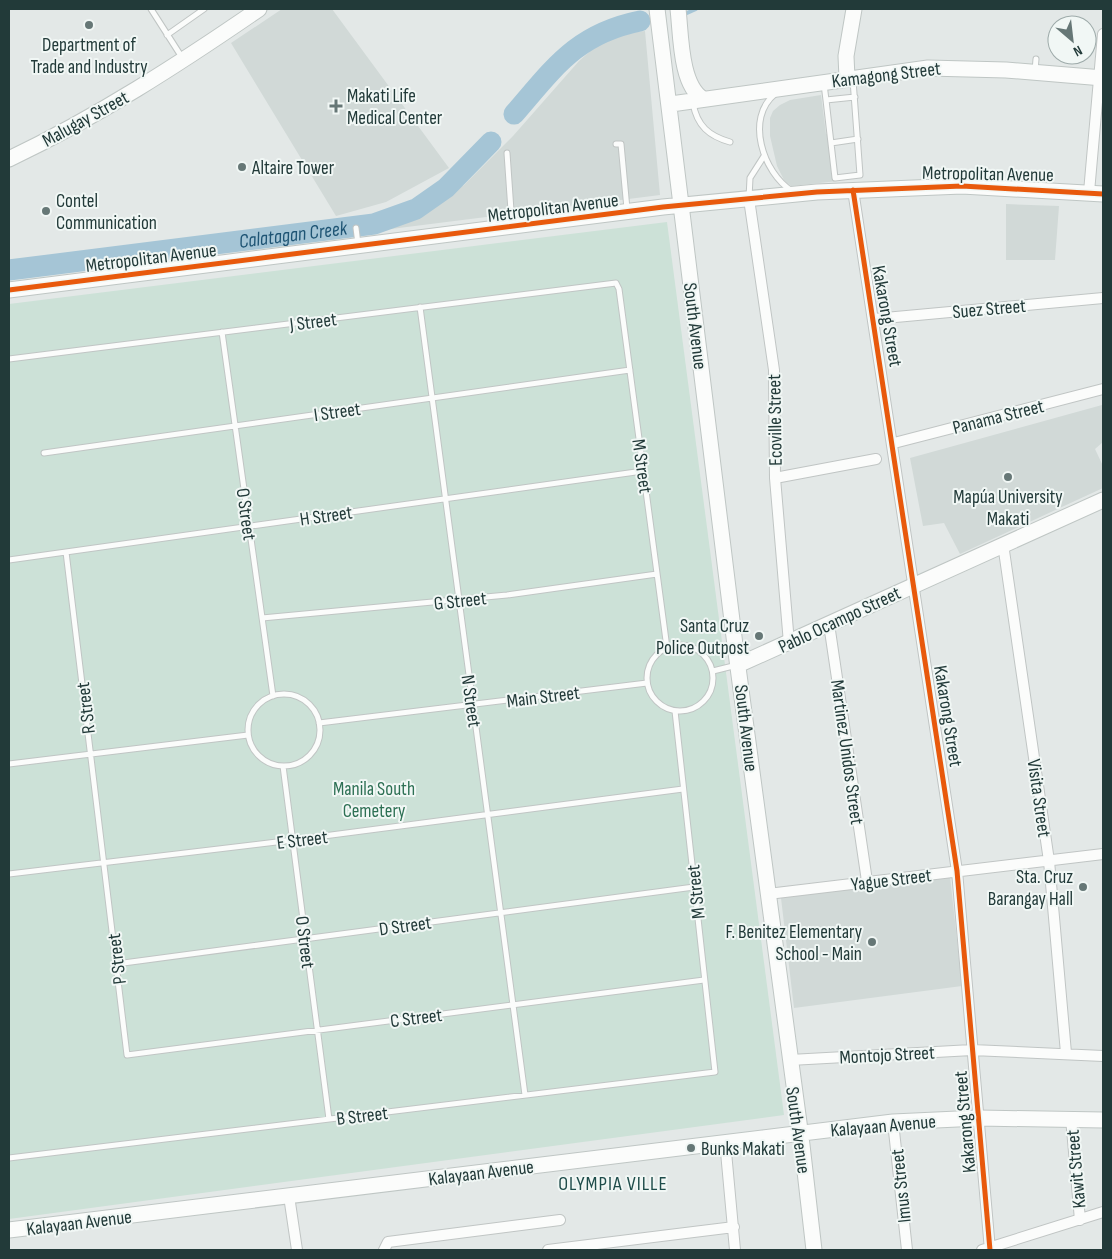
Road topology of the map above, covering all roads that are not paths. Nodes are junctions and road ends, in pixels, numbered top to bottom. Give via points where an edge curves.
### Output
1 (151, 9) edge
2 (204, 9) edge
3 (658, 9) edge
4 (678, 9) edge
5 (854, 9) edge
6 (255, 10) edge
7 (1103, 34) edge
8 (167, 35) junction
9 (183, 59) junction
10 (686, 73) junction
11 (850, 77) junction
12 (1101, 77) edge
13 (824, 81) junction
14 (784, 87) junction
15 (855, 97) junction
16 (698, 100) junction
17 (826, 100) junction
18 (671, 104) junction
19 (858, 139) junction
20 (730, 142) dead end
21 (831, 143) junction
22 (616, 144) dead end
23 (507, 153) dead end
24 (764, 156) junction
25 (9, 159) edge
26 (852, 183) junction
27 (1096, 193) edge
28 (797, 194) junction
29 (749, 198) junction
30 (543, 205) dead end
31 (682, 206) junction
32 (627, 212) junction
33 (545, 222) junction
34 (512, 227) junction
35 (356, 228) dead end
36 (359, 247) junction
37 (617, 284) joint
38 (9, 290) edge
39 (1103, 298) edge
40 (420, 307) junction
41 (874, 319) junction
42 (222, 332) junction
43 (9, 359) edge
44 (630, 370) junction
45 (1103, 389) edge
46 (432, 398) junction
47 (235, 425) junction
48 (894, 443) junction
49 (44, 452) dead end
50 (876, 459) dead end
51 (643, 471) junction
52 (775, 478) junction
53 (446, 498) junction
54 (1103, 500) edge
55 (249, 526) junction
56 (1003, 544) junction
57 (66, 552) junction
58 (9, 560) edge
59 (657, 574) junction
60 (914, 584) junction
61 (459, 600) junction
62 (262, 618) junction
63 (829, 624) junction
64 (789, 643) junction
65 (667, 648) junction
66 (738, 665) junction
67 (713, 671) junction
68 (647, 683) junction
69 (273, 696) junction
70 (473, 704) junction
71 (675, 711) junction
72 (319, 723) junction
73 (248, 735) junction
74 (91, 754) junction
75 (9, 764) edge
76 (283, 766) junction
77 (683, 789) junction
78 (487, 815) junction
79 (293, 840) junction
80 (1103, 854) edge
81 (1048, 862) junction
82 (104, 864) junction
83 (957, 871) junction
84 (9, 874) edge
85 (867, 881) junction
86 (694, 887) junction
87 (768, 894) junction
88 (500, 913) junction
89 (305, 939) junction
90 (116, 964) junction
91 (704, 980) junction
92 (513, 1005) junction
93 (317, 1030) junction
94 (972, 1050) junction
95 (1066, 1053) junction
96 (127, 1054) joint
97 (1103, 1056) edge
98 (790, 1060) junction
99 (715, 1072) joint
100 (524, 1095) junction
101 (979, 1118) junction
102 (1071, 1118) junction
103 (329, 1119) junction
104 (1103, 1120) edge
105 (893, 1122) junction
106 (800, 1132) junction
107 (725, 1141) junction
108 (9, 1158) edge
109 (289, 1196) junction
110 (1103, 1212) edge
111 (560, 1220) dead end
112 (1080, 1220) junction
113 (734, 1227) junction
114 (9, 1230) edge
115 (297, 1250) edge
116 (384, 1250) edge
117 (548, 1250) edge
118 (735, 1250) edge
119 (814, 1250) edge
120 (907, 1250) edge
121 (987, 1250) edge

1 - 8 lane
2 - 8 lane
3 - 18 main road, South Avenue
4 - 10 main road
5 - 11 main road via 846,56
6 - 9 main road, Malugay Street
7 - 12 street
8 - 9 lane
9 - 25 main road, Malugay Street via 81,122
10 - 16 main road
10 - 18 main road
11 - 12 main road, Kamagong Street via 947,67 1035,65
11 - 13 main road, Kamagong Street
11 - 15 lane
12 - 27 street
13 - 14 main road, Kamagong Street
13 - 17 lane
14 - 16 main road, Kamagong Street
14 - 24 lane via 768,100 761,111
15 - 17 lane
15 - 19 lane
16 - 18 main road, Kamagong Street
16 - 20 lane via 695,115 711,136
17 - 21 lane
18 - 31 main road, South Avenue
19 - 21 lane
19 - 26 lane via 860,175
21 - 26 lane via 836,178
22 - 32 lane via 622,144
23 - 34 lane
24 - 28 lane via 773,174
24 - 29 lane via 750,178
26 - 27 main road, Metropolitan Avenue
26 - 28 main road, Metropolitan Avenue
26 - 41 street, Kakarong Street
28 - 29 main road, Metropolitan Avenue
29 - 31 main road, Metropolitan Avenue
29 - 52 street, Ecoville Street via 774,370
30 - 33 lane
31 - 32 main road, Metropolitan Avenue
31 - 66 main road, South Avenue
32 - 33 main road, Metropolitan Avenue
33 - 34 main road, Metropolitan Avenue
34 - 36 main road, Metropolitan Avenue
35 - 36 lane
36 - 38 main road, Metropolitan Avenue
37 - 40 lane, J Street
37 - 44 lane, M Street
39 - 41 street, Suez Street
40 - 42 lane, J Street
40 - 46 lane, N Street
41 - 48 street, Kakarong Street
42 - 43 lane, J Street
42 - 47 lane, O Street
44 - 46 lane, I Street
44 - 51 lane, M Street
45 - 48 street, Panama Street
46 - 47 lane, I Street
46 - 53 lane, N Street
47 - 49 lane, I Street
47 - 55 lane, O Street
48 - 60 street, Kakarong Street
50 - 52 street
51 - 53 lane, H Street
51 - 59 lane, M Street
52 - 64 street, Ecoville Street
53 - 55 lane, H Street
53 - 61 lane, N Street
54 - 56 main road, Pablo Ocampo Street
55 - 57 lane, H Street
55 - 62 lane, O Street
56 - 60 main road, Pablo Ocampo Street
56 - 81 street, Visita Street
57 - 58 lane, H Street
57 - 74 lane, R Street
59 - 61 lane, G Street
59 - 65 lane, M Street
60 - 63 main road, Pablo Ocampo Street
60 - 83 street, Kakarong Street
61 - 62 lane, G Street
61 - 70 lane, N Street
62 - 69 lane, O Street
63 - 64 main road, Pablo Ocampo Street
63 - 85 street, Martinez Unidos Street
64 - 66 main road, Pablo Ocampo Street
65 - 67 lane via 686,646 695,649 703,654
65 - 68 lane via 652,662
66 - 67 lane
66 - 87 main road, South Avenue
67 - 71 lane via 714,682 705,701 696,708
68 - 70 lane, Main Street
68 - 71 lane via 656,702
69 - 72 lane via 302,699 316,714
69 - 73 lane via 251,716
70 - 72 lane, Main Street
70 - 78 lane, N Street
71 - 77 lane, M Street
72 - 76 lane via 318,740 311,753 298,763
73 - 74 lane
73 - 76 lane via 260,757
74 - 75 lane
74 - 82 lane, R Street
76 - 79 lane, O Street
77 - 78 lane, E Street
77 - 86 lane, M Street
78 - 79 lane, E Street
78 - 88 lane, N Street
79 - 82 lane, E Street
79 - 89 lane, O Street
80 - 81 street, Yague Street
81 - 83 street, Yague Street
81 - 95 street, Visita Street
82 - 84 lane, E Street
82 - 90 lane, P Street
83 - 85 street, Yague Street
83 - 94 street, Kakarong Street
85 - 87 street, Yague Street
86 - 88 lane, D Street
86 - 91 lane, M Street
87 - 98 main road, South Avenue
88 - 89 lane, D Street
88 - 92 lane, N Street
89 - 90 lane, D Street
89 - 93 lane, O Street
90 - 96 lane, P Street
91 - 92 lane, C Street
91 - 99 lane, M Street
92 - 93 lane, C Street
92 - 100 lane, N Street
93 - 96 lane, C Street
93 - 103 lane, O Street
94 - 95 street, Montojo Street
94 - 98 street, Montojo Street
94 - 101 street, Kakarong Street
95 - 97 street, Montojo Street
98 - 106 main road, South Avenue
99 - 100 lane, B Street
100 - 103 lane, B Street
101 - 102 main road, Kalayaan Avenue
101 - 105 main road, Kalayaan Avenue
101 - 121 street, Kakarong Street
102 - 104 main road, Kalayaan Avenue
102 - 112 street, Kawit Street
103 - 108 lane, B Street
105 - 106 main road, Kalayaan Avenue
105 - 120 street, Imus Street
106 - 107 main road, Kalayaan Avenue
106 - 119 main road, South Avenue
107 - 109 main road, Kalayaan Avenue
107 - 113 street
109 - 114 main road, Kalayaan Avenue
109 - 115 street
110 - 112 street
111 - 116 street via 388,1242
112 - 121 street
113 - 117 street
113 - 118 street

